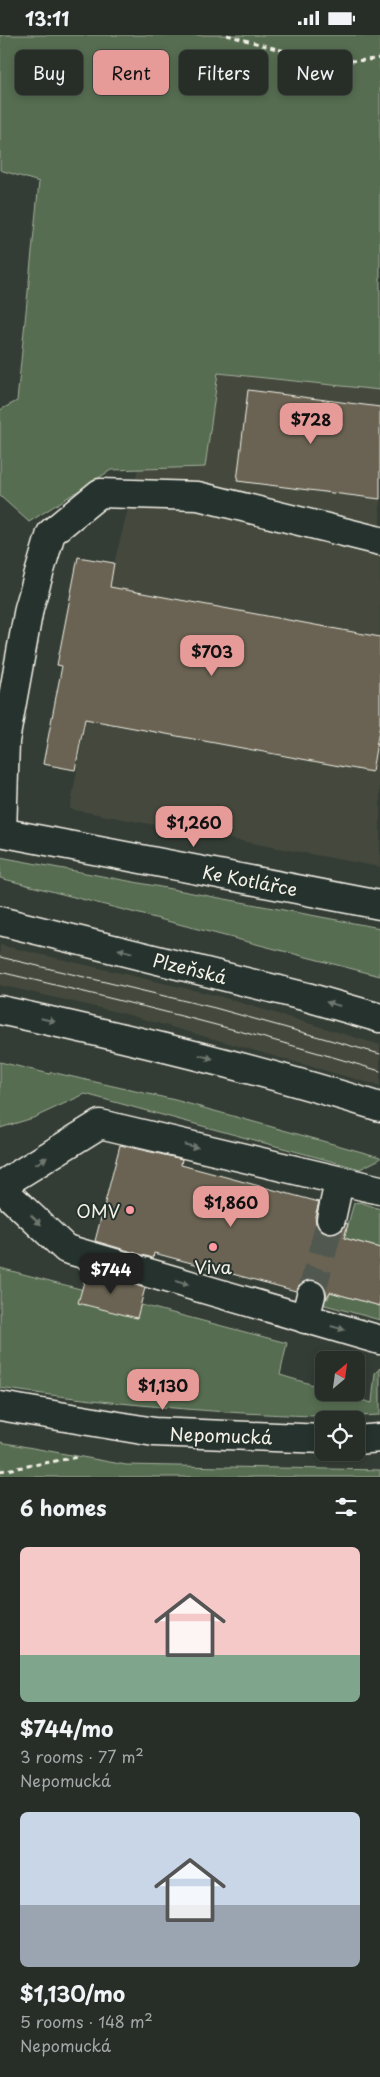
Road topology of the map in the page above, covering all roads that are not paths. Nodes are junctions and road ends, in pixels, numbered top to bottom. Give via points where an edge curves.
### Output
1 (380, 541) edge
2 (3, 740) edge
3 (1, 832) edge
4 (380, 905) edge
5 (0, 921) edge
6 (0, 1010) edge
7 (380, 1018) edge
8 (380, 1107) edge
9 (340, 1182) junction
10 (0, 1187) edge
11 (380, 1190) edge
12 (330, 1219) tunnel mouth
13 (380, 1340) edge
14 (0, 1406) edge
15 (380, 1438) edge
16 (315, 1439) edge
17 (365, 1439) edge

1 - 2 street, Ke Kotlářce via 198,496 100,493 51,533 29,608
2 - 3 street, Ke Kotlářce
3 - 4 street, Ke Kotlářce
7 -> 5 street, Plzeňská
6 -> 8 street via 164,1046
10 -> 9 street via 100,1124
9 - 11 street
9 - 12 street
10 -> 13 street via 66,1249 308,1307
14 - 16 street, Nepomucká via 154,1432
15 - 17 street

